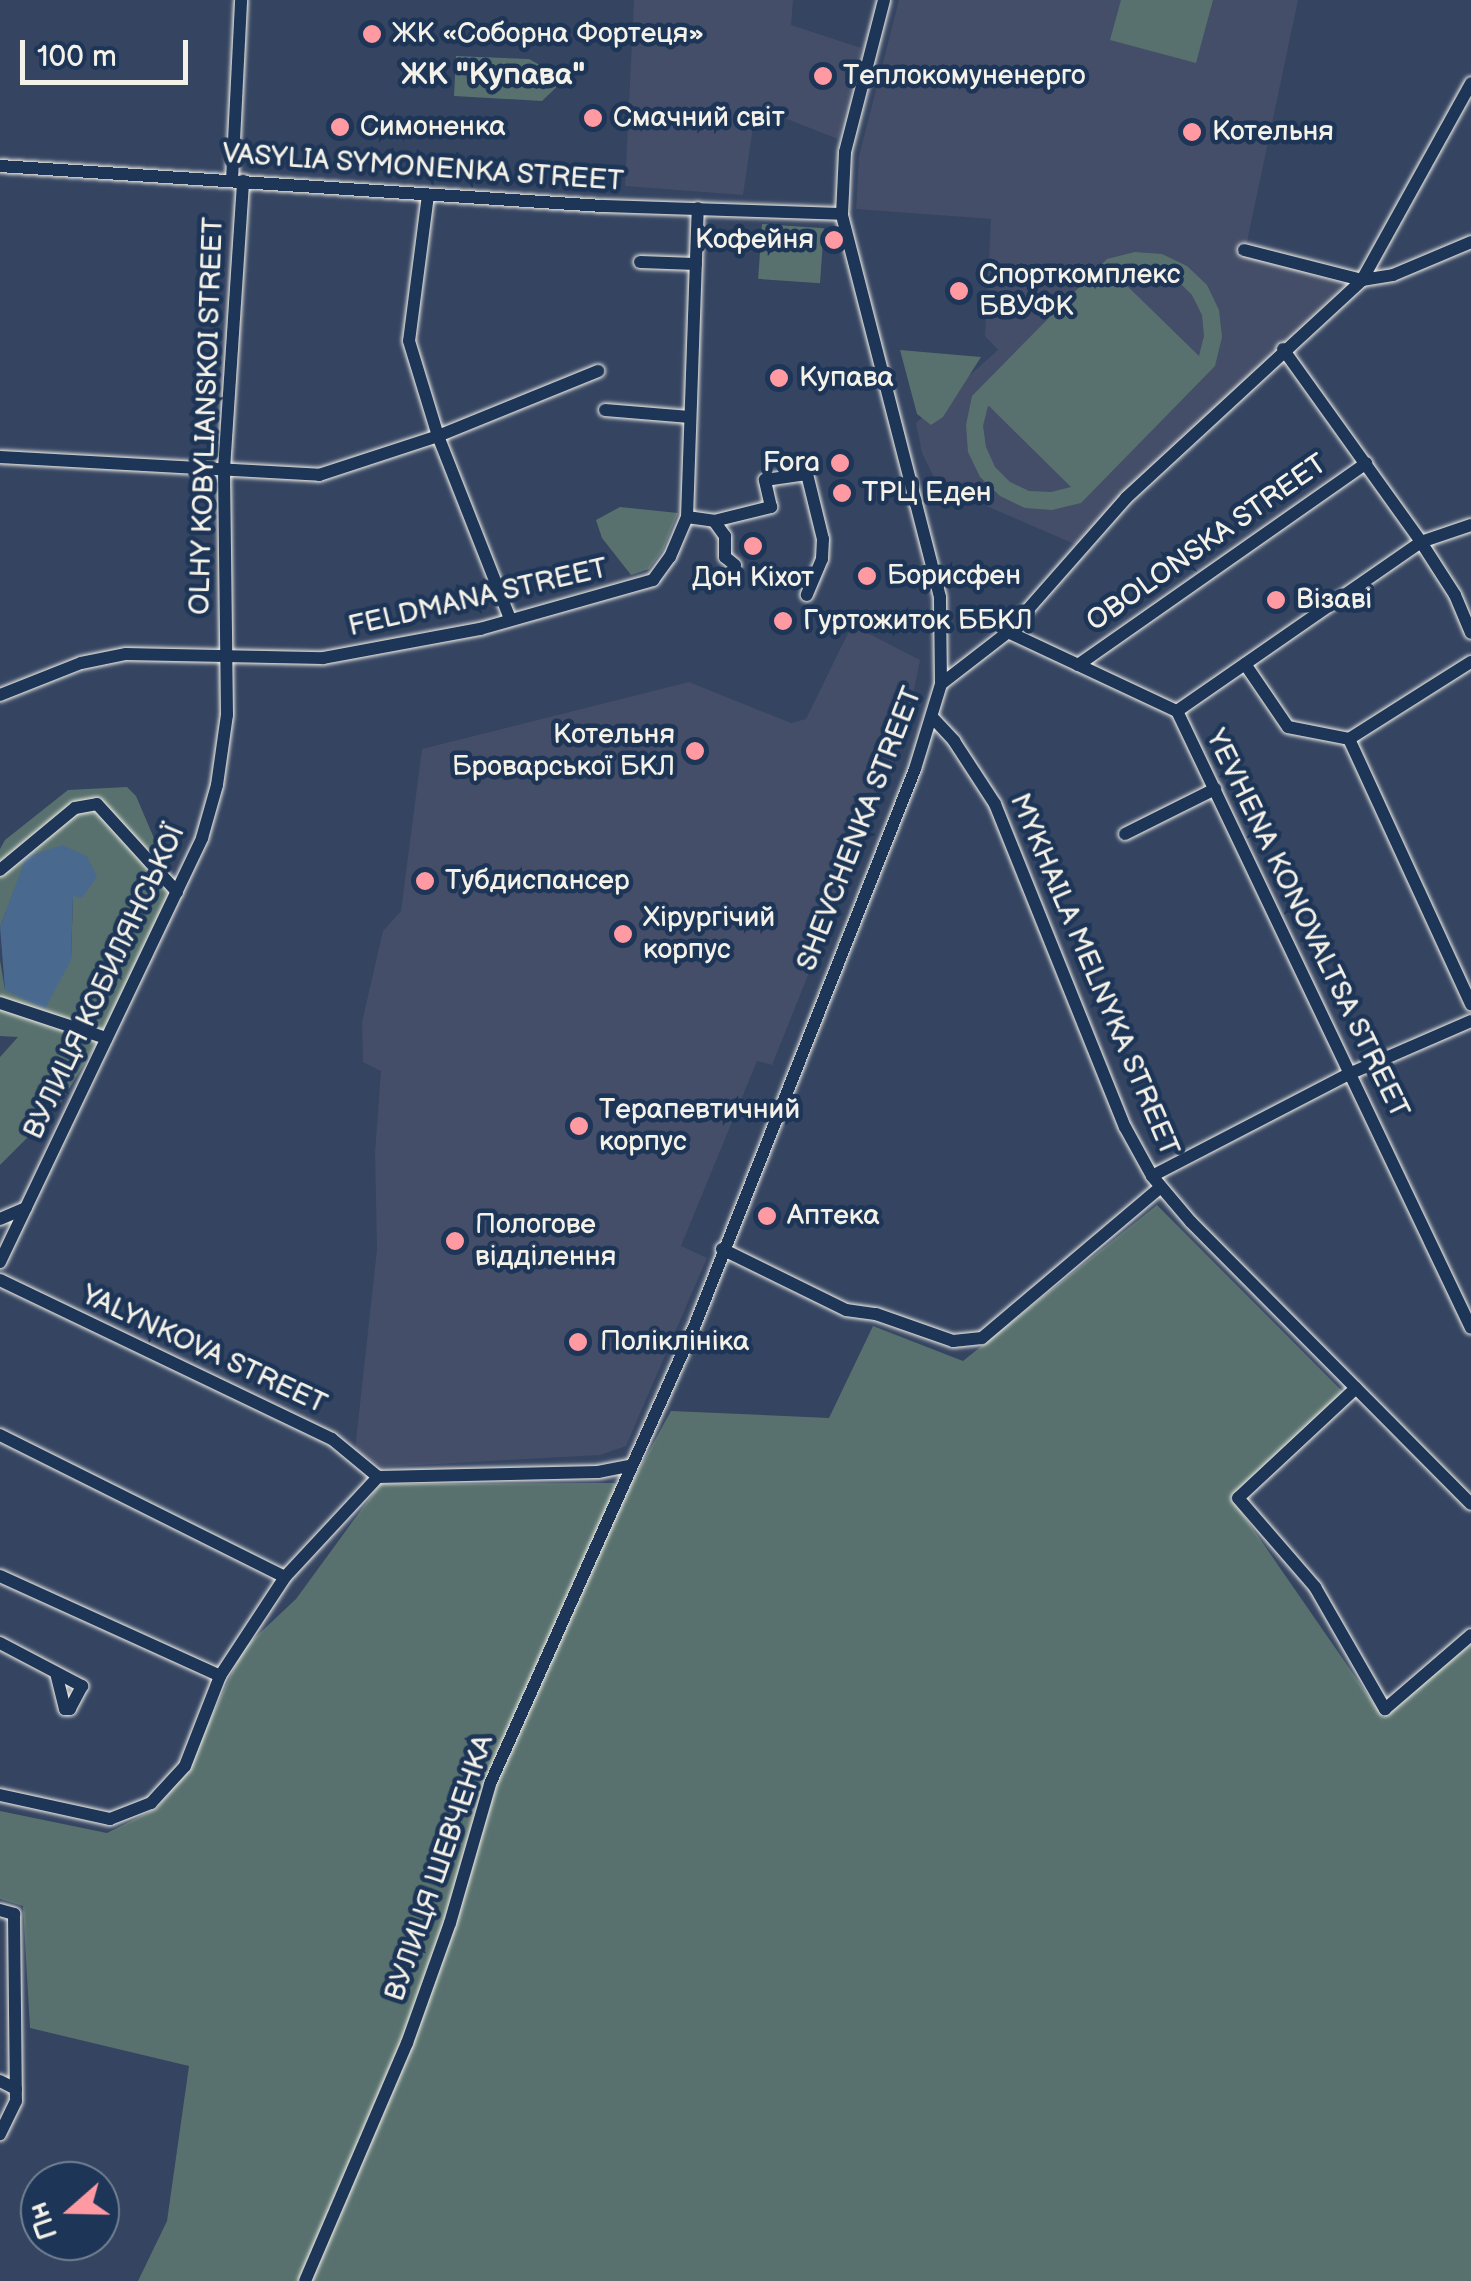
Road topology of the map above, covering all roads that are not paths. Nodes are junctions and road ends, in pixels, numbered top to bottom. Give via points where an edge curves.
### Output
1 (241, 0) edge
2 (884, 0) edge
3 (1471, 84) edge
4 (0, 166) edge
5 (237, 180) junction
6 (428, 196) junction
7 (698, 208) junction
8 (842, 214) junction
9 (1471, 242) edge
10 (1244, 250) dead end
11 (640, 262) dead end
12 (696, 264) junction
13 (1362, 280) junction
14 (1284, 349) junction
15 (598, 371) dead end
16 (605, 410) dead end
17 (690, 417) junction
18 (438, 436) junction
19 (0, 456) edge
20 (1366, 463) junction
21 (224, 469) junction
22 (687, 516) junction
23 (714, 521) junction
24 (1471, 525) edge
25 (1421, 542) junction
26 (735, 565) dead end
27 (806, 595) dead end
28 (510, 619) junction
29 (1008, 632) junction
30 (1471, 634) edge
31 (224, 654) junction
32 (1471, 662) edge
33 (1245, 664) junction
34 (1078, 665) junction
35 (941, 684) junction
36 (0, 695) edge
37 (1177, 711) junction
38 (932, 717) junction
39 (1349, 739) junction
40 (1215, 789) junction
41 (1125, 834) dead end
42 (0, 870) edge
43 (177, 892) junction
44 (0, 1003) edge
45 (1471, 1004) edge
46 (1471, 1021) edge
47 (106, 1038) junction
48 (1351, 1074) junction
49 (1156, 1182) junction
50 (26, 1208) junction
51 (0, 1218) edge
52 (722, 1249) junction
53 (0, 1262) edge
54 (0, 1280) edge
55 (1471, 1328) edge
56 (1356, 1388) junction
57 (0, 1436) edge
58 (628, 1470) junction
59 (378, 1477) junction
60 (1471, 1504) edge
61 (0, 1576) edge
62 (286, 1577) junction
63 (1471, 1636) edge
64 (0, 1643) edge
65 (56, 1674) dead end
66 (220, 1676) junction
67 (0, 1795) edge
68 (7, 1912) edge
69 (0, 2081) edge
70 (16, 2089) junction
71 (0, 2134) edge
72 (305, 2281) edge

1 - 5 street, OLHY KOBYLIANSKOI STREET
2 - 8 street, SHEVCHENKA STREET via 845,152
3 - 13 street
4 - 5 street, VASYLIA SYMONENKA STREET
5 - 6 street, VASYLIA SYMONENKA STREET
5 - 21 street, OLHY KOBYLIANSKOI STREET
6 - 7 street, VASYLIA SYMONENKA STREET
6 - 18 street via 409,341
7 - 8 street, VASYLIA SYMONENKA STREET
7 - 12 street, FELDMANA STREET
8 - 35 street, SHEVCHENKA STREET via 940,597
9 - 13 street via 1393,275
10 - 13 street
11 - 12 street
12 - 17 street, FELDMANA STREET
13 - 14 street
14 - 20 street
14 - 29 street via 1126,498
15 - 18 street
16 - 17 street
17 - 22 street, FELDMANA STREET
18 - 21 street via 319,475
18 - 28 street
19 - 21 street
20 - 25 street
20 - 34 street, OBOLONSKA STREET
21 - 31 street, OLHY KOBYLIANSKOI STREET
22 - 23 street
22 - 28 street, FELDMANA STREET via 653,580
23 - 26 street
23 - 27 street via 772,507 765,480 807,474 823,539
24 - 25 street
25 - 30 street
25 - 33 street
28 - 31 street, FELDMANA STREET via 323,658
29 - 34 street, YEVHENA KONOVALTSA STREET
29 - 35 street
31 - 36 street, FELDMANA STREET via 126,654 82,663
31 - 43 street, ВУЛИЦЯ КОБИЛЯНСЬКОЇ via 227,715 218,785
32 - 39 street
33 - 37 street
33 - 39 street via 1288,727
34 - 37 street, YEVHENA KONOVALTSA STREET
35 - 38 street, SHEVCHENKA STREET
37 - 40 street, YEVHENA KONOVALTSA STREET
38 - 49 street, MYKHAILA MELNYKA STREET via 995,804 1125,1127
38 - 52 street, SHEVCHENKA STREET
39 - 45 street
40 - 41 street
40 - 48 street, YEVHENA KONOVALTSA STREET
42 - 43 street via 75,808 97,804
43 - 47 street, ВУЛИЦЯ КОБИЛЯНСЬКОЇ
44 - 47 street
46 - 48 street
47 - 50 street, ВУЛИЦЯ КОБИЛЯНСЬКОЇ
48 - 49 street
48 - 55 street, YEVHENA KONOVALTSA STREET
49 - 52 street via 982,1338 952,1341 846,1310
49 - 56 street, MYKHAILA MELNYKA STREET
50 - 51 street
50 - 53 street, ВУЛИЦЯ КОБИЛЯНСЬКОЇ
52 - 58 street, SHEVCHENKA STREET via 665,1396
54 - 59 street, YALYNKOVA STREET via 332,1438
56 - 60 street, MYKHAILA MELNYKA STREET
56 - 63 street via 1238,1498 1316,1586 1385,1708
57 - 62 street
58 - 59 street
58 - 72 street, ВУЛИЦЯ ШЕВЧЕНКА via 490,1784 407,2043
59 - 62 street
61 - 66 street
62 - 66 street
64 - 65 street
66 - 67 street via 185,1766 151,1803 110,1820
68 - 70 street
69 - 70 street
70 - 71 street

